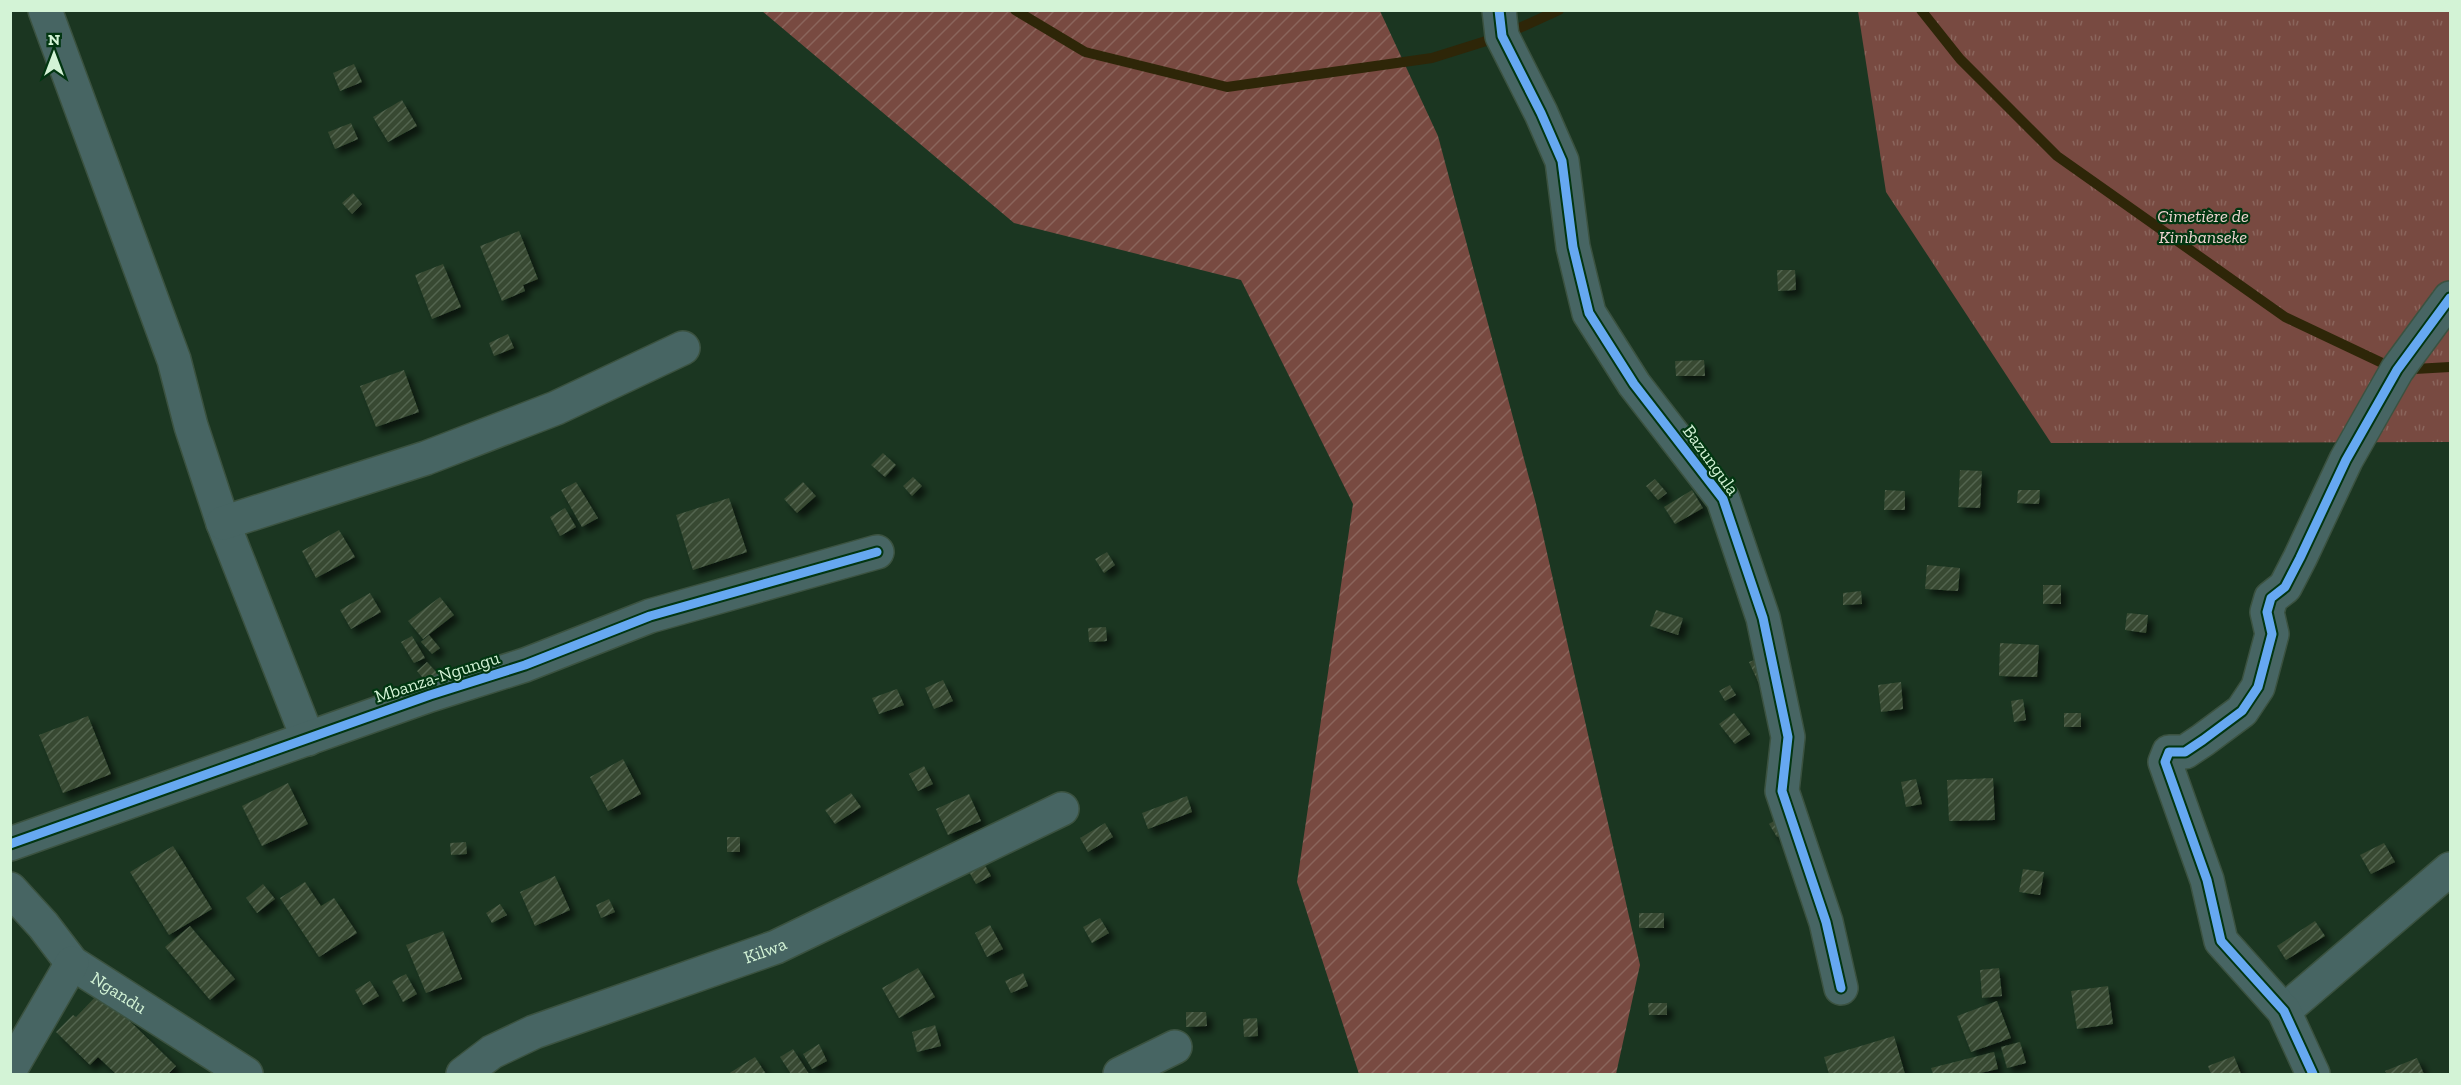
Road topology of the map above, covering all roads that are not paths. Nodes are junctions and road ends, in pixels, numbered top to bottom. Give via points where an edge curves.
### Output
1 (45, 10) edge
2 (1499, 10) edge
3 (2451, 298) edge
4 (683, 348) dead end
5 (223, 523) junction
6 (877, 552) dead end
7 (308, 739) junction
8 (1062, 809) dead end
9 (10, 844) edge
10 (2451, 869) edge
11 (10, 889) edge
12 (72, 963) junction
13 (1841, 988) dead end
14 (2284, 1011) junction
15 (1175, 1047) dead end
16 (10, 1070) edge
17 (246, 1074) edge
18 (463, 1074) edge
19 (1120, 1074) edge
20 (2313, 1074) edge

1 - 5 street via 174,360
2 - 13 street, Bazungula via 1502,36 1562,161 1573,247 1590,313 1634,384 1724,499 1763,618 1788,736 1782,791 1826,922
3 - 14 street via 2397,370 2346,460 2290,577 2271,598 2267,612 2272,634 2258,687 2242,711 2185,752 2169,752 2165,762 2207,880 2221,941
4 - 5 street via 556,408 448,450
5 - 7 street
6 - 7 street, Mbanza-Ngungu via 650,616 525,665 430,694
7 - 9 street, Mbanza-Ngungu
8 - 18 street, Kilwa via 776,947 534,1032 492,1052
10 - 14 street
11 - 12 street, Ngandu
12 - 16 street
12 - 17 street, Ngandu
14 - 20 street
15 - 19 street

